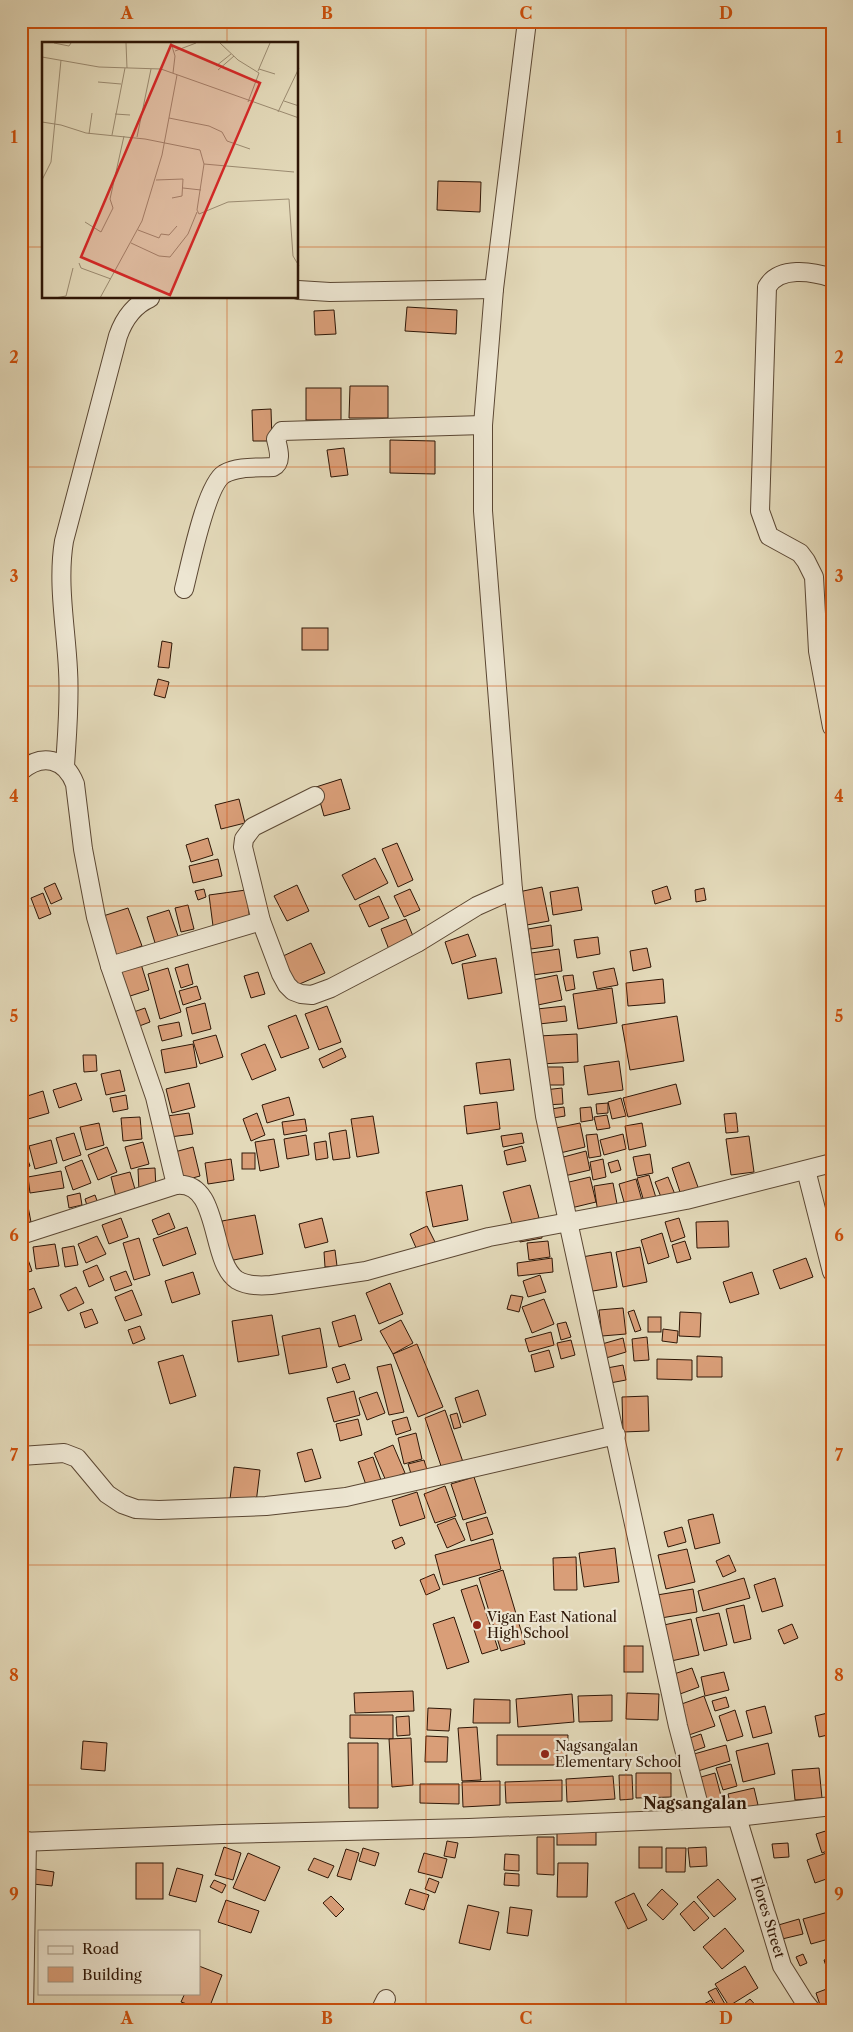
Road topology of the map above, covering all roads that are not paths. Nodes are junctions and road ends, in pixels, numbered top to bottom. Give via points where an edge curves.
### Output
1 (526, 21) edge
2 (832, 278) edge
3 (494, 289) junction
4 (299, 290) edge
5 (148, 299) edge
6 (483, 425) junction
7 (184, 589) dead end
8 (832, 727) edge
9 (65, 766) junction
10 (21, 771) edge
11 (315, 796) dead end
12 (513, 890) junction
13 (261, 921) junction
14 (110, 966) junction
15 (832, 1163) edge
16 (806, 1170) junction
17 (176, 1185) junction
18 (569, 1221) junction
19 (21, 1235) edge
20 (832, 1272) edge
21 (616, 1435) junction
22 (21, 1456) edge
23 (832, 1806) edge
24 (702, 1817) junction
25 (737, 1817) junction
26 (24, 1841) edge
27 (803, 2008) edge
28 (24, 2011) edge

1 - 3 street
2 - 8 street via 818,273 784,273 774,278 767,288 760,511 769,536 800,553 814,577 818,652
3 - 4 street
3 - 6 street
5 - 9 street via 132,310 120,330 64,541 61,581 69,696
6 - 7 street via 282,431 276,439 279,460 275,466 236,470 222,475 216,482 206,503
6 - 12 street via 483,511
9 - 10 street via 44,760
9 - 14 street via 75,784 96,917
11 - 13 street via 254,827 244,839 243,847
12 - 13 street via 477,906 417,943 332,988 312,995 293,991 287,986
12 - 18 street via 545,1116
13 - 14 street
14 - 17 street via 155,1097
15 - 16 street
16 - 18 street via 686,1200
16 - 20 street
17 - 18 street via 188,1185 199,1192 231,1274 246,1284 258,1286 366,1272 489,1237
17 - 19 street
18 - 21 street
21 - 22 street via 346,1497 266,1506 159,1510 136,1509 122,1504 107,1494 77,1458 64,1453
21 - 24 street via 678,1726
23 - 25 street
24 - 25 street
24 - 26 street via 469,1828
25 - 27 street, Flores Street via 782,1966
26 - 28 street

